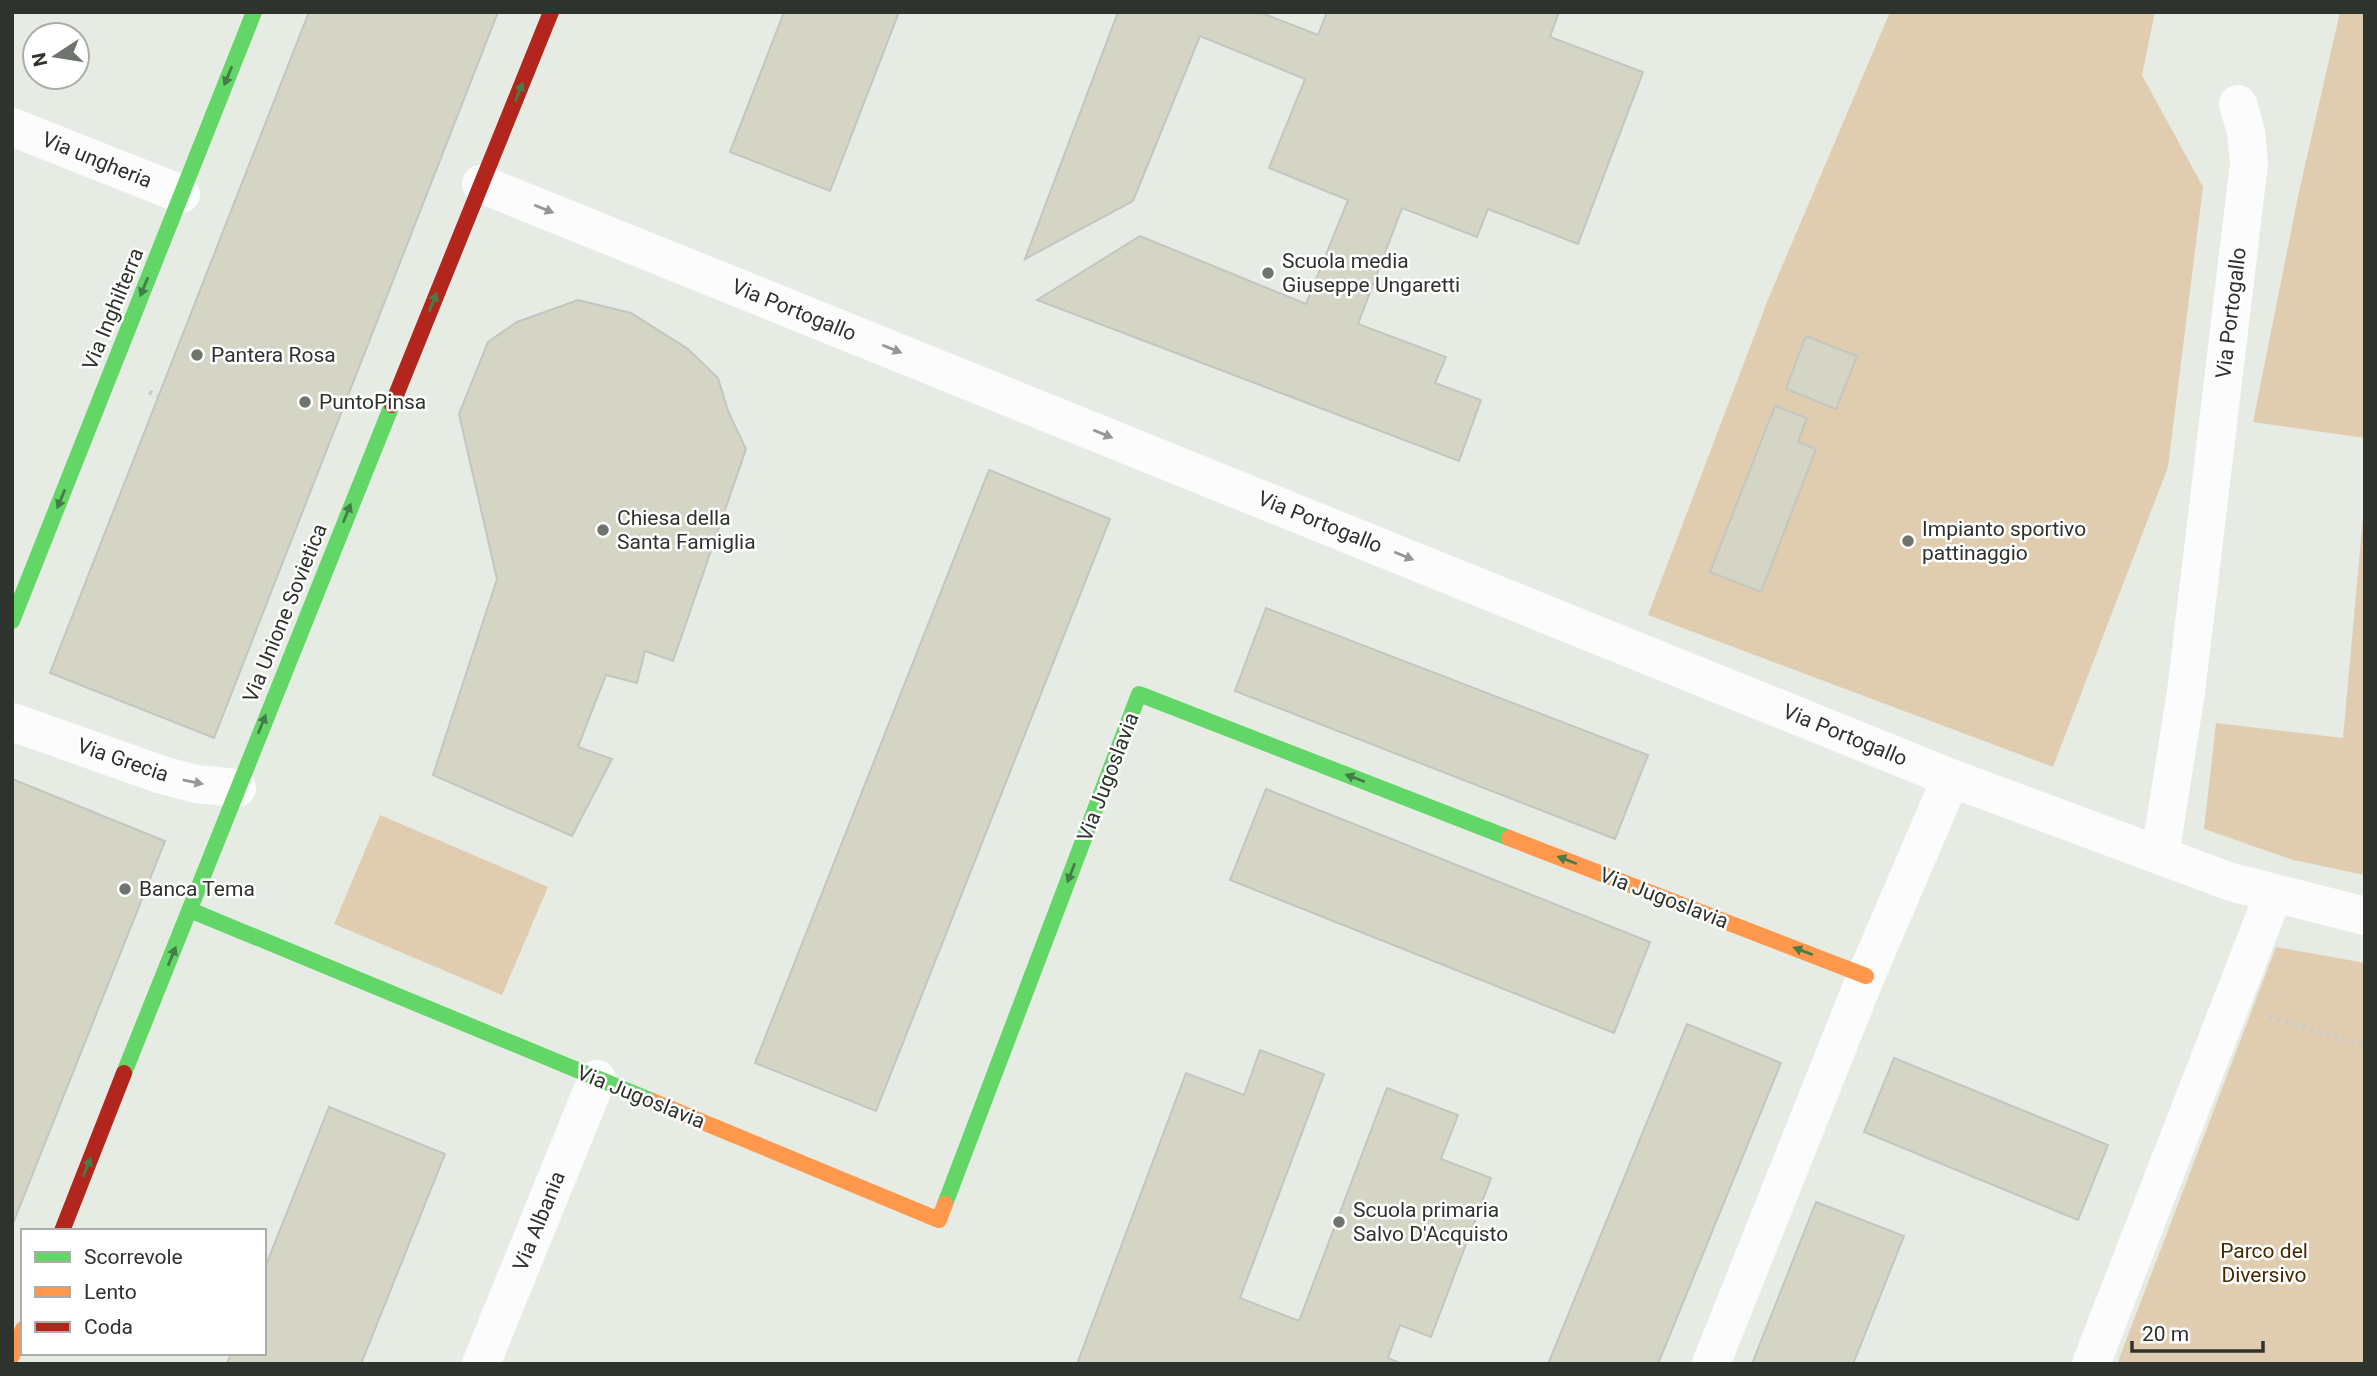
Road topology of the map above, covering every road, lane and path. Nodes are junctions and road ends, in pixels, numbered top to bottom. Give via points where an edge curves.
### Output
1 (254, 12) edge
2 (551, 12) edge
3 (2238, 104) dead end
4 (12, 127) edge
5 (481, 184) junction
6 (181, 194) junction
7 (12, 621) edge
8 (12, 722) edge
9 (1951, 778) junction
10 (237, 788) junction
11 (2160, 855) junction
12 (2274, 893) junction
13 (190, 910) junction
14 (2365, 916) edge
15 (1866, 976) junction
16 (2258, 1014) dead end
17 (2365, 1045) edge
18 (597, 1079) junction
19 (63, 1229) edge
20 (21, 1334) edge
21 (12, 1356) edge
22 (481, 1364) edge
23 (1711, 1364) edge
24 (2091, 1364) edge

1 -> 6 street, Via Inghilterra
5 -> 2 street, Via Unione Sovietica
3 - 11 street, Via Portogallo via 2249,163 2186,692
4 - 6 street, Via ungheria
5 -> 9 street, Via Portogallo
10 -> 5 street, Via Unione Sovietica
6 -> 7 street, Via Inghilterra
8 -> 10 street, Via Grecia via 162,775
9 - 11 street, Via Portogallo
9 - 15 street
10 - 13 street, Via Unione Sovietica
11 - 12 street, Via Portogallo
12 - 14 street, Via Portogallo
12 - 24 street
13 - 18 street, Via Jugoslavia
19 -> 13 street, Via Unione Sovietica
15 -> 18 street, Via Jugoslavia via 1139,695 939,1220
15 - 23 street
16 - 17 path
18 - 22 street, Via Albania
20 - 21 street

